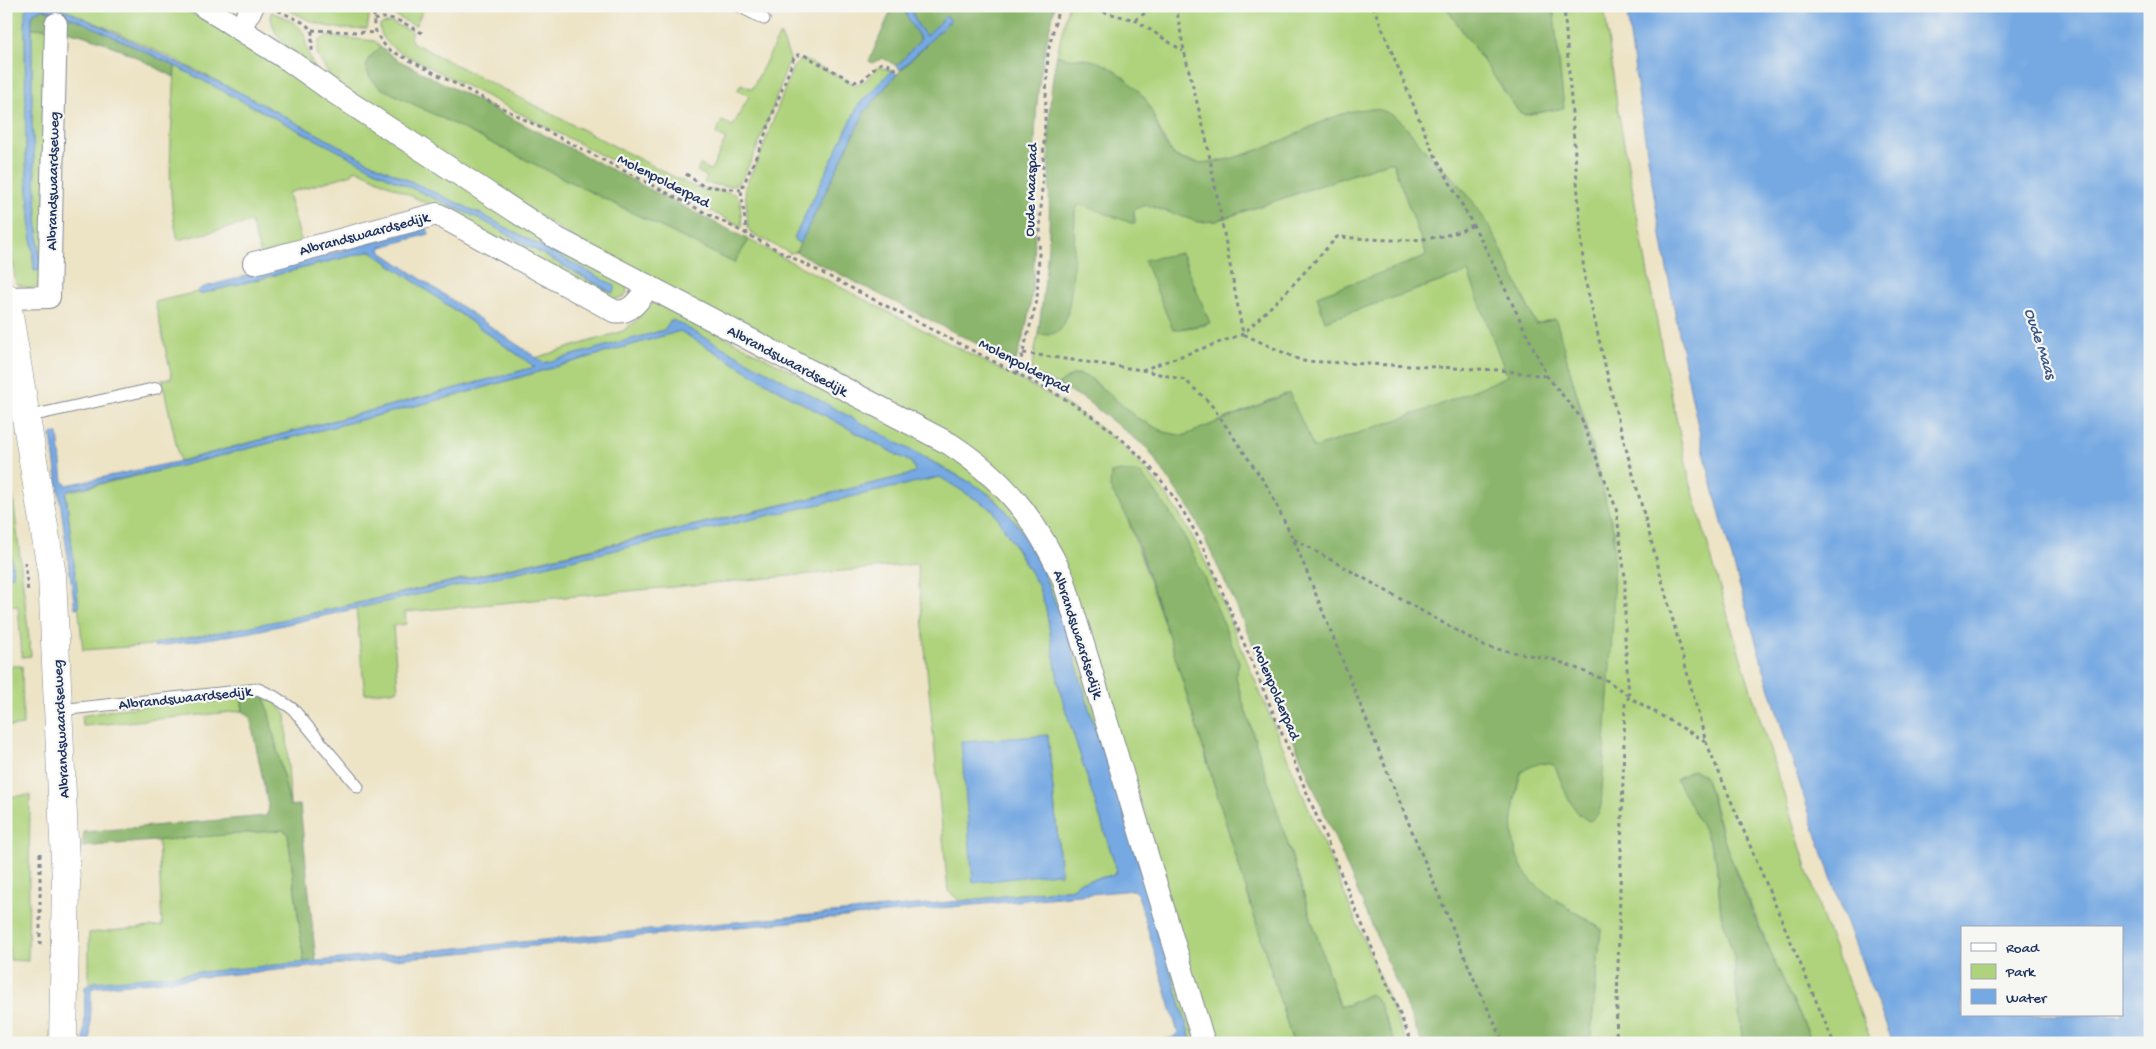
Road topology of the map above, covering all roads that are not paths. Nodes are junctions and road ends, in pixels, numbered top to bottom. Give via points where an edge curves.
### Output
1 (203, 6) edge
2 (253, 6) edge
3 (739, 6) edge
4 (764, 19) dead end
5 (56, 24) dead end
6 (240, 28) junction
7 (254, 262) dead end
8 (649, 286) junction
9 (6, 298) edge
10 (157, 388) dead end
11 (26, 417) junction
12 (59, 710) junction
13 (358, 787) dead end
14 (63, 1043) edge
15 (1204, 1043) edge

1 - 6 street, Albrandswaardsedijk
2 - 6 street
3 - 4 lane
5 - 9 street, Albrandswaardseweg via 49,297
6 - 8 street, Albrandswaardsedijk via 532,223
7 - 8 street, Albrandswaardsedijk via 437,214 614,311 631,309
8 - 15 street, Albrandswaardsedijk via 950,444 983,467 1028,514 1063,578
9 - 11 street, Albrandswaardseweg
10 - 11 lane
11 - 12 street, Albrandswaardseweg via 52,575
12 - 13 lane, Albrandswaardsedijk via 258,689 293,709
12 - 14 street, Albrandswaardseweg via 66,882

